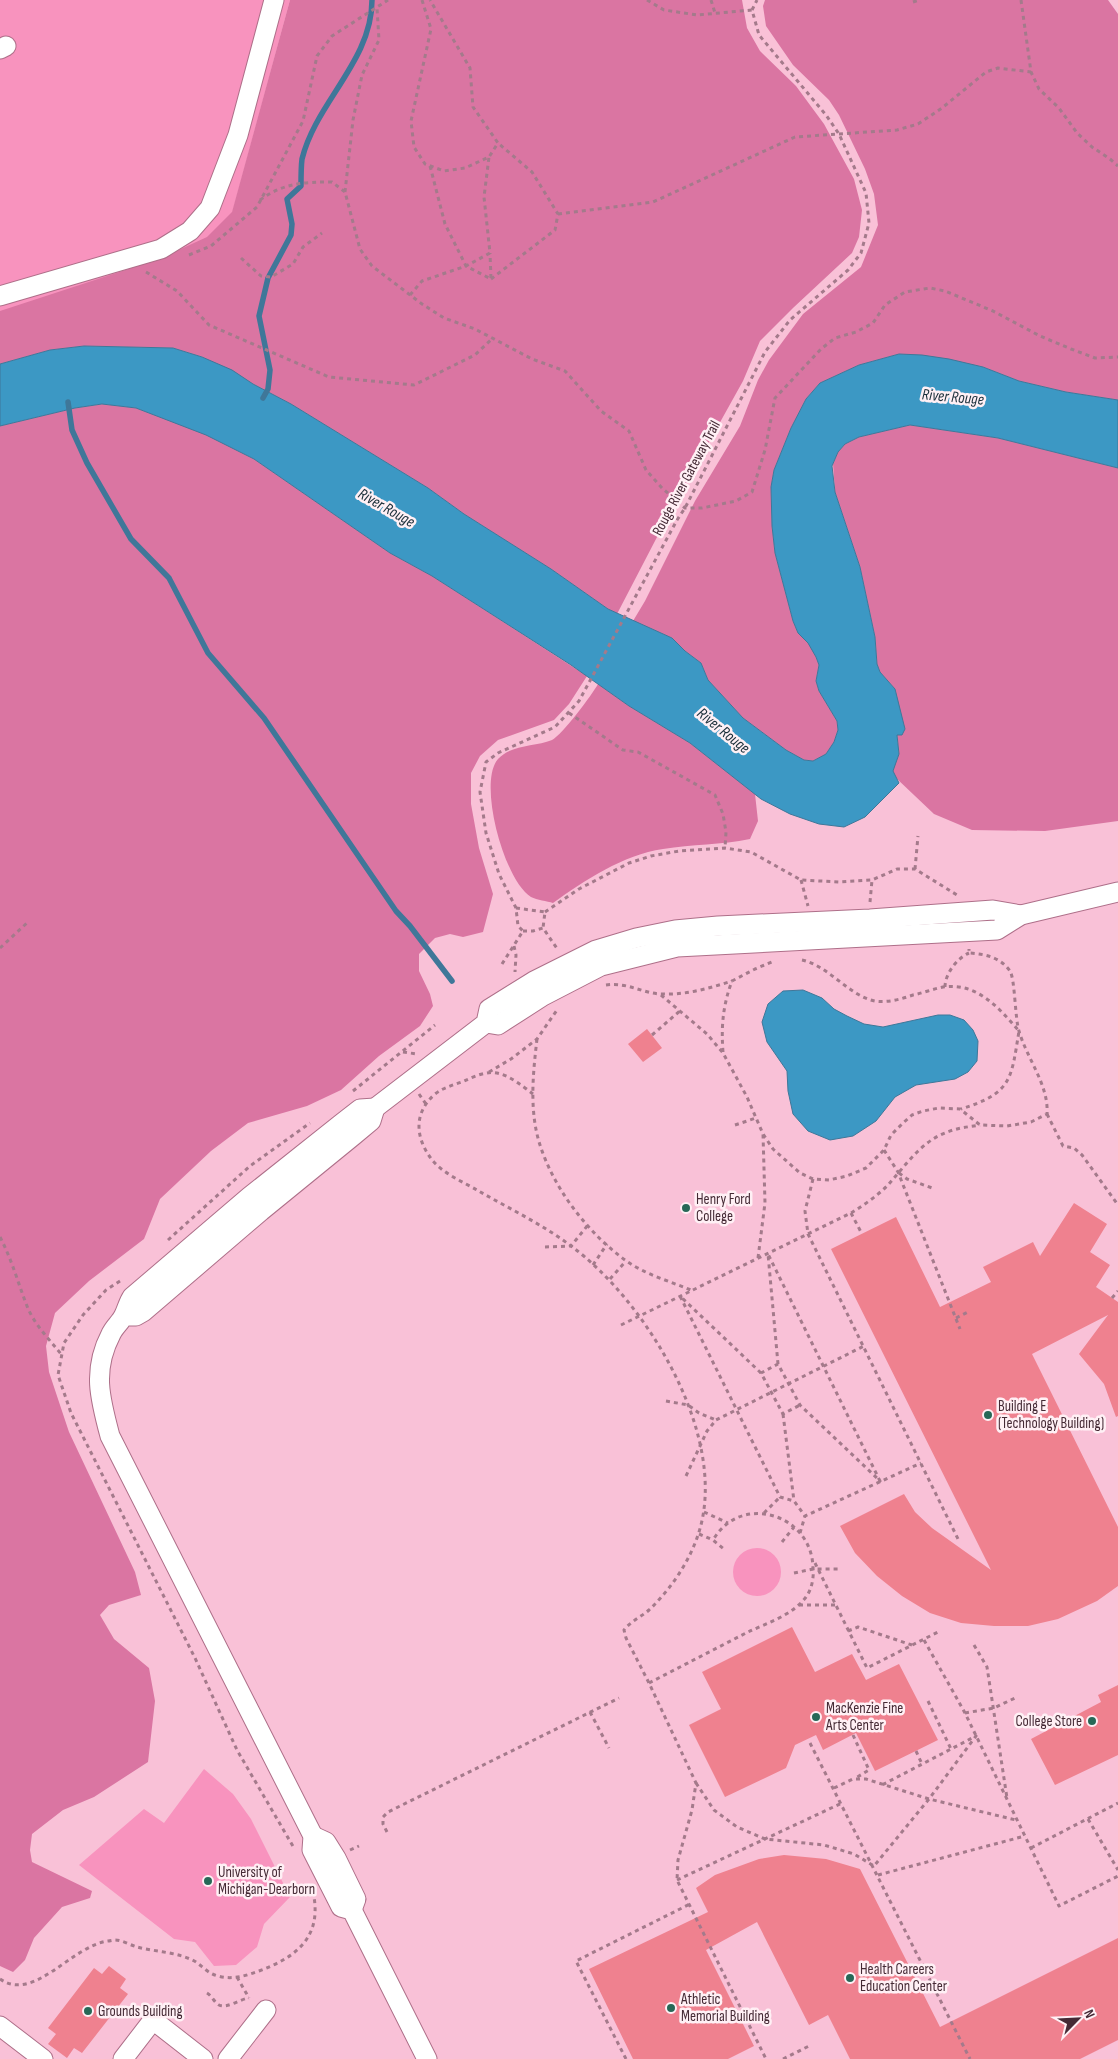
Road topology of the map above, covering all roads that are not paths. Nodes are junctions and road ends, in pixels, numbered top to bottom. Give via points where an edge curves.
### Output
1 (274, 0) edge
2 (0, 296) edge
3 (1118, 892) edge
4 (1021, 915) junction
5 (486, 1024) junction
6 (266, 2010) road end
7 (0, 2026) edge
8 (182, 2053) edge
9 (43, 2059) edge
10 (123, 2059) edge
11 (203, 2059) edge
12 (228, 2059) edge
13 (427, 2059) edge

1 - 2 lane via 238,135 210,208 190,231 161,249
3 - 4 lane
4 - 5 lane via 997,930 677,947 602,966 543,996 498,1025
4 - 5 lane via 993,910 675,930 596,950 550,972 489,1009
5 - 13 lane via 374,1108 371,1121 143,1312 124,1316 112,1332 99,1368 100,1398 110,1436 313,1836 326,1842 336,1858 356,1899 352,1910
6 - 12 lane
7 - 9 lane
8 - 10 lane via 153,2020
8 - 11 lane

